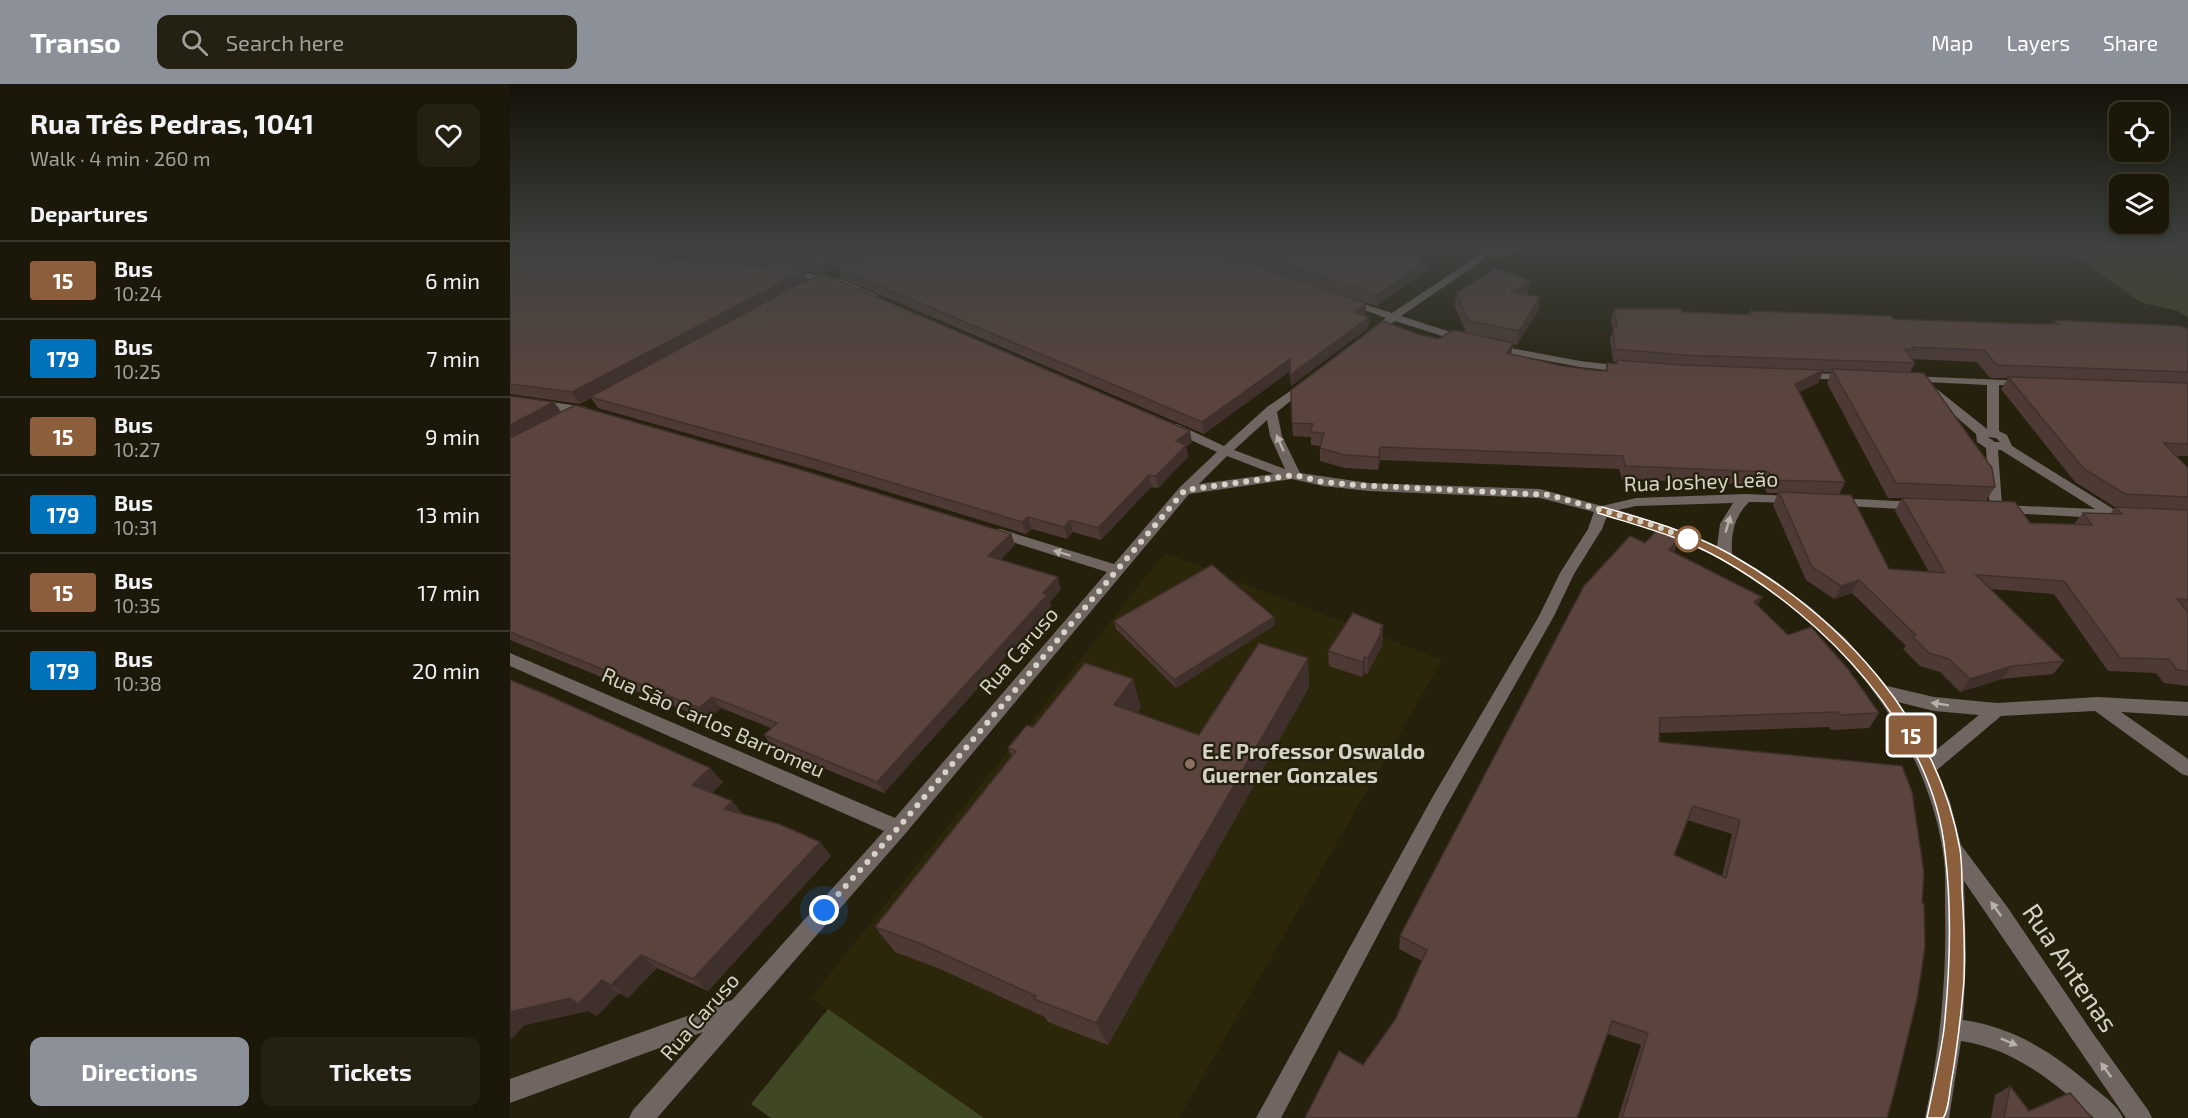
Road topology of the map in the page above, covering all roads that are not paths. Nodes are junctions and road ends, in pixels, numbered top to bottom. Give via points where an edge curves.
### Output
1 (876, 296) edge
2 (1425, 296) edge
3 (880, 298) edge
4 (1337, 299) edge
5 (1393, 318) junction
6 (1365, 339) edge
7 (1631, 369) edge
8 (1318, 375) edge
9 (1793, 375) edge
10 (1862, 378) edge
11 (1897, 379) edge
12 (1920, 380) junction
13 (1993, 382) junction
14 (2039, 384) edge
15 (510, 400) edge
16 (1271, 410) junction
17 (561, 422) edge
18 (1160, 422) edge
19 (1993, 439) junction
20 (1224, 450) junction
21 (1294, 475) junction
22 (1185, 490) junction
23 (1746, 498) junction
24 (1937, 506) edge
25 (1602, 510) junction
26 (981, 528) edge
27 (1725, 556) junction
28 (1118, 570) junction
29 (510, 659) edge
30 (1884, 692) junction
31 (2098, 704) junction
32 (2188, 709) edge
33 (1997, 710) junction
34 (1928, 767) junction
35 (2188, 769) edge
36 (898, 828) junction
37 (1953, 850) junction
38 (736, 1009) junction
39 (1952, 1029) junction
40 (510, 1091) edge
41 (641, 1118) edge
42 (1268, 1118) edge
43 (1937, 1118) edge
44 (2111, 1118) edge
45 (2140, 1118) edge

1 - 3 street
2 - 5 street
4 - 5 street
5 - 6 street
5 - 7 street via 1482,344 1580,364
8 - 16 street, Rua Caruso
9 - 10 street
11 - 12 street
12 - 13 street
12 - 19 street
13 - 14 street
13 - 19 street
15 - 17 street via 591,410
16 - 20 street, Rua Caruso
21 -> 16 street via 1276,436
18 - 20 street, Rua Joshey Leão
19 - 19 street via 2118,514 1990,509
20 - 21 street, Rua Joshey Leão
20 - 22 street, Rua Caruso
21 - 22 street
21 - 25 street, Rua Joshey Leão via 1366,486 1550,495
22 - 28 street, Rua Caruso
23 - 24 street, Rua Joshey Leão
23 - 25 street, Rua Joshey Leão via 1636,502
27 -> 23 street via 1728,519
25 - 27 street via 1656,526
25 - 42 street via 1595,529 1438,804
28 -> 26 street
27 - 30 street via 1810,615 1847,649
28 - 36 street, Rua Caruso
29 - 36 street, Rua São Carlos Barromeu
33 -> 30 street via 1934,704
30 - 34 street
31 - 32 street
31 - 33 street
31 - 35 street
33 - 34 street
34 - 37 street
36 - 38 street, Rua Caruso
37 - 39 street via 1957,951
45 -> 37 street, Rua Antenas
38 - 40 street
38 - 41 street, Rua Caruso
39 - 43 street
39 -> 44 street via 1992,1035 2032,1053

